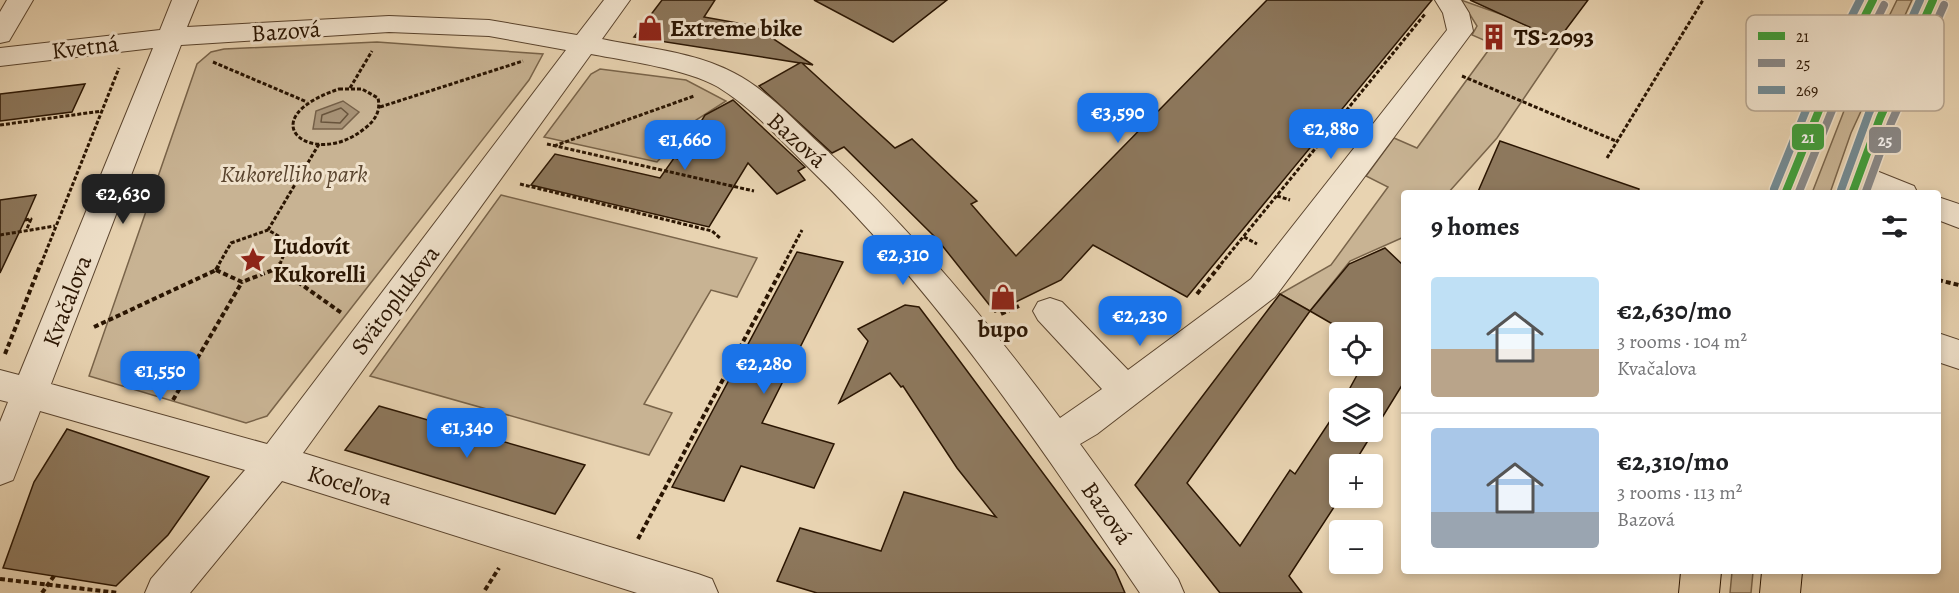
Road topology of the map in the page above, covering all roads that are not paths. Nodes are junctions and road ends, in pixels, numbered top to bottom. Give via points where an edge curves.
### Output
1 (20, 0) edge
2 (185, 0) edge
3 (617, 0) edge
4 (1448, 0) edge
5 (1873, 0) edge
6 (1933, 0) edge
7 (1865, 15) edge
8 (1926, 15) edge
9 (0, 34) edge
10 (170, 38) junction
11 (584, 45) junction
12 (0, 57) edge
13 (1819, 111) edge
14 (1883, 111) edge
15 (1856, 184) edge
16 (1787, 190) edge
17 (1884, 190) edge
18 (1941, 209) edge
19 (1959, 216) edge
20 (1050, 311) dead end
21 (1941, 348) edge
22 (1959, 355) edge
23 (11, 379) edge
24 (1126, 392) junction
25 (1056, 440) junction
26 (275, 462) junction
27 (0, 468) edge
28 (1701, 574) edge
29 (1782, 574) edge
30 (165, 593) edge
31 (698, 593) edge
32 (1164, 593) edge
33 (1699, 593) edge
34 (1780, 593) edge

1 - 9 street
2 - 10 street, Kvačalova
3 - 11 street, Svätoplukova
4 - 24 street via 1460,30 1263,288
5 - 7 main road
6 - 8 main road
10 - 11 street, Bazová via 389,24 489,28
10 - 12 street, Kvetná
10 - 23 street, Kvačalova
11 - 25 street, Bazová via 714,73 750,97 822,161 948,297
11 - 26 street, Svätoplukova
13 - 16 main road
14 - 15 main road
15 - 17 street
18 - 19 street
20 - 24 street
21 - 22 street
23 - 26 street, Koceľova
23 - 27 street, Kvačalova
24 - 25 street
25 - 32 street, Bazová
26 - 30 street, Svätoplukova
26 - 31 street, Koceľova
28 - 33 main road
29 - 34 main road

